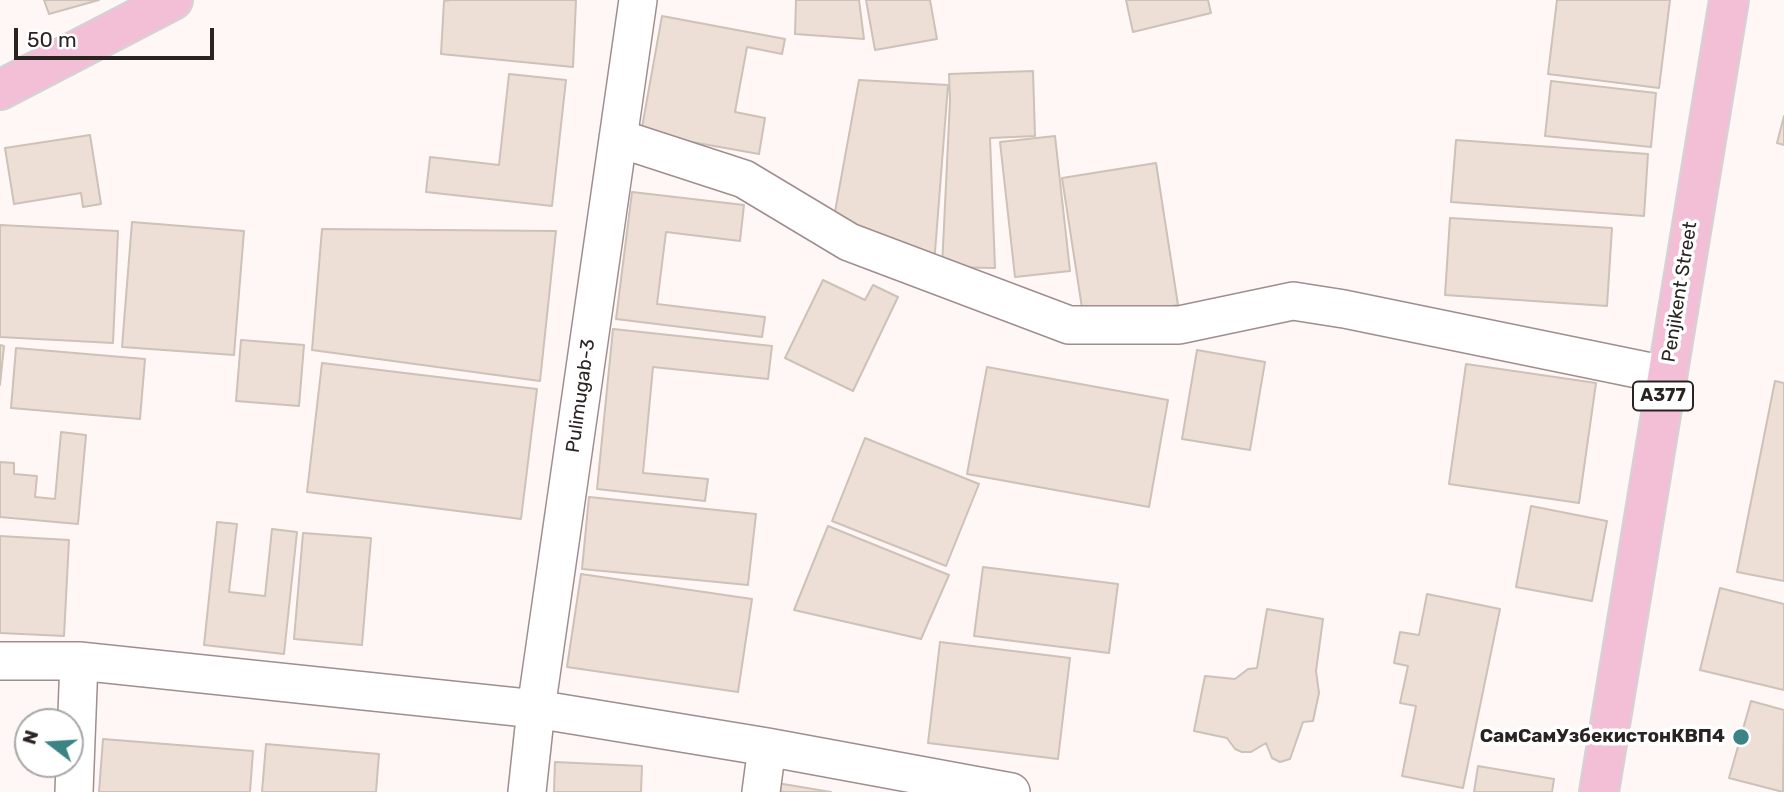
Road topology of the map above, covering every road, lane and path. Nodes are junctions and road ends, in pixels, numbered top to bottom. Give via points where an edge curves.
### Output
1 (173, 0) edge
2 (638, 0) edge
3 (1729, 0) edge
4 (0, 90) edge
5 (618, 138) junction
6 (1666, 375) junction
7 (79, 660) junction
8 (0, 661) edge
9 (536, 709) junction
10 (767, 747) junction
11 (74, 792) edge
12 (527, 792) edge
13 (761, 792) edge
14 (1011, 792) edge
15 (1599, 792) edge

1 - 4 main road
2 - 5 street, Pulimugab-3
3 - 6 main road, Penjikent Street / A377
5 - 6 street via 744,179 849,242 1069,325 1179,325 1293,301
5 - 9 street, Pulimugab-3
6 - 15 main road, Penjikent Street / A377
7 - 8 street
7 - 9 street
7 - 11 street
9 - 10 street
9 - 12 street, Pulimugab-3
10 - 13 street
10 - 14 street

